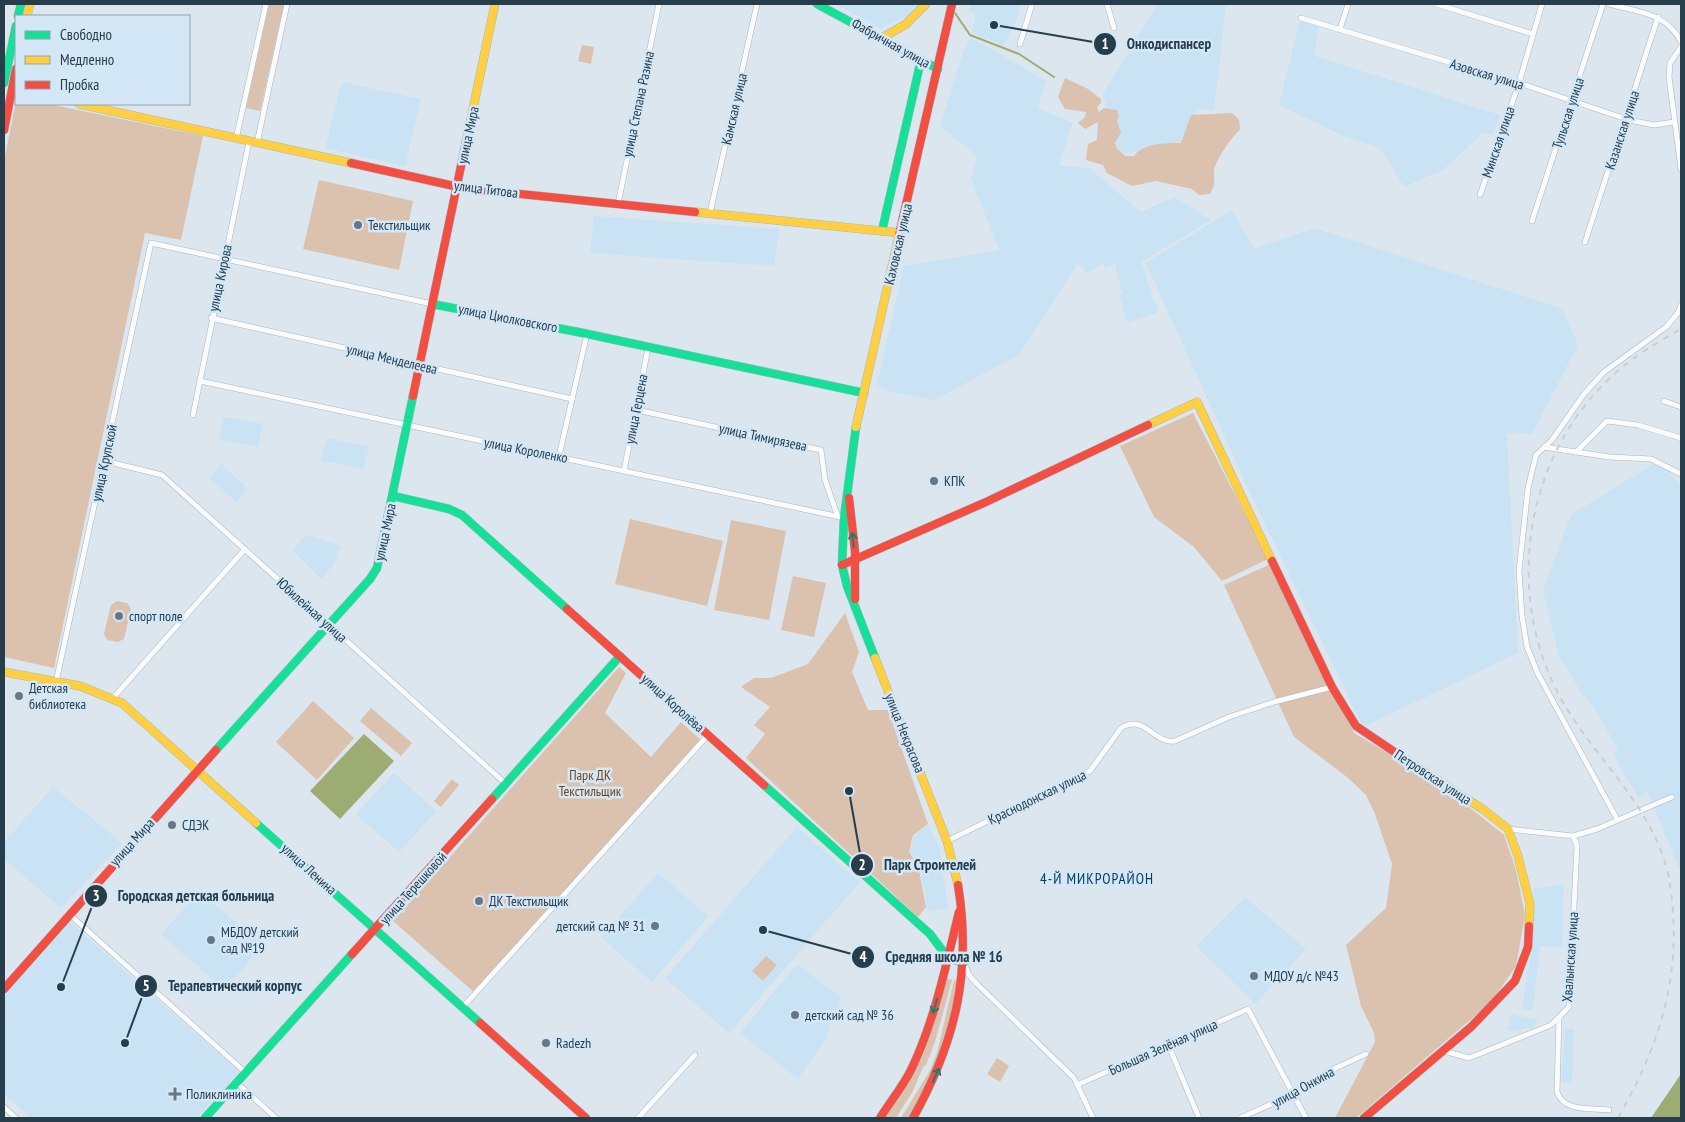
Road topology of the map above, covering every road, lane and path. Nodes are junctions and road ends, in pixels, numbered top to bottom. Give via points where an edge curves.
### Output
1 (266, 4) edge
2 (287, 4) edge
3 (495, 4) edge
4 (659, 4) edge
5 (757, 4) edge
6 (817, 4) edge
7 (926, 4) edge
8 (952, 4) edge
9 (1032, 4) edge
10 (1108, 4) edge
11 (1348, 4) edge
12 (1436, 4) edge
13 (1542, 4) edge
14 (1603, 4) edge
15 (1609, 4) edge
16 (1658, 17) junction
17 (1301, 18) dead end
18 (1114, 28) dead end
19 (1340, 29) junction
20 (15, 31) edge
21 (1533, 34) junction
22 (882, 38) junction
23 (1681, 42) edge
24 (1020, 44) dead end
25 (1681, 47) edge
26 (921, 60) junction
27 (938, 69) junction
28 (4, 83) edge
29 (1518, 83) junction
30 (4, 87) edge
31 (14, 89) edge
32 (1571, 101) junction
33 (82, 105) edge
34 (1626, 119) junction
35 (1674, 122) junction
36 (4, 130) edge
37 (236, 140) junction
38 (253, 143) junction
39 (1681, 169) edge
40 (457, 187) junction
41 (1480, 194) dead end
42 (618, 204) junction
43 (710, 213) junction
44 (1532, 222) dead end
45 (882, 231) junction
46 (900, 233) junction
47 (1585, 242) dead end
48 (151, 243) joint
49 (225, 259) junction
50 (432, 304) junction
51 (1681, 305) edge
52 (211, 318) junction
53 (587, 334) junction
54 (648, 348) junction
55 (418, 366) junction
56 (200, 381) junction
57 (864, 393) junction
58 (572, 399) junction
59 (1664, 401) dead end
60 (1681, 407) edge
61 (637, 410) junction
62 (193, 415) dead end
63 (407, 426) junction
64 (1681, 438) edge
65 (1544, 447) junction
66 (1576, 452) junction
67 (559, 456) junction
68 (105, 461) junction
69 (624, 471) junction
70 (1681, 474) edge
71 (393, 496) junction
72 (844, 518) junction
73 (246, 549) junction
74 (854, 561) junction
75 (842, 565) junction
76 (855, 606) junction
77 (328, 625) junction
78 (620, 656) junction
79 (4, 672) edge
80 (56, 682) junction
81 (1332, 687) junction
82 (113, 698) junction
83 (708, 735) junction
84 (197, 770) junction
85 (506, 784) junction
86 (1672, 797) dead end
87 (1617, 819) junction
88 (1508, 830) junction
89 (1573, 836) junction
90 (947, 841) junction
91 (960, 903) junction
92 (69, 914) junction
93 (376, 929) junction
94 (935, 940) junction
95 (952, 943) junction
96 (964, 945) junction
97 (947, 959) junction
98 (964, 963) junction
99 (4, 988) edge
100 (462, 1008) junction
101 (1559, 1017) junction
102 (1168, 1044) junction
103 (1444, 1052) junction
104 (1366, 1054) dead end
105 (695, 1055) dead end
106 (245, 1072) junction
107 (236, 1082) junction
108 (1077, 1085) junction
109 (1292, 1095) junction
110 (4, 1107) edge
111 (1609, 1110) dead end
112 (640, 1116) edge
113 (16, 1118) edge
114 (205, 1118) edge
115 (276, 1118) edge
116 (586, 1118) edge
117 (880, 1118) edge
118 (913, 1118) edge
119 (1093, 1118) edge
120 (1199, 1118) edge
121 (1240, 1118) edge
122 (1306, 1118) edge
123 (1364, 1118) edge

1 - 37 street
2 - 38 street, улица Кирова
3 - 40 street, улица Мира
4 - 42 street, улица Степана Разина
5 - 43 street, Камская улица
6 - 22 street, Фабричная улица
7 - 22 street via 906,24
8 - 27 street, Каховская улица
9 - 24 street
10 - 18 street
11 - 19 street
12 - 21 street
13 - 21 street, Минская улица
14 - 32 street, Тульская улица
15 - 16 street
16 - 23 street via 1674,29
16 - 34 street, Казанская улица
17 - 19 street, Азовская улица
19 - 29 street, Азовская улица
20 - 28 street
21 - 29 street, Минская улица
22 - 26 street, Фабричная улица
25 - 35 street via 1670,63
26 - 27 street, Фабричная улица
26 - 45 street
27 - 46 street, Каховская улица
29 - 32 street, Азовская улица
29 - 41 street, Минская улица
30 - 31 street
31 - 36 street
32 - 34 street, Азовская улица
32 - 44 street, Тульская улица
33 - 37 street, улица Титова
34 - 35 street, Азовская улица via 1654,125
34 - 47 street, Казанская улица
35 - 39 street
37 - 38 street, улица Титова
38 - 40 street, улица Титова
38 - 49 street, улица Кирова
40 - 42 street, улица Титова
40 - 50 street, улица Мира
42 - 43 street, улица Титова
43 - 45 street, улица Титова
45 - 46 street, улица Титова
46 - 57 street, Каховская улица
48 - 49 street, улица Циолковского
48 - 68 street, улица Крупской
49 - 50 street, улица Циолковского
49 - 52 street, улица Кирова
50 - 53 street, улица Циолковского
50 - 55 street, улица Мира
51 - 65 street via 1666,326 1604,372
52 - 55 street, улица Менделеева
52 - 56 street, улица Кирова
53 - 54 street, улица Циолковского
53 - 58 street
54 - 57 street, улица Циолковского
54 - 61 street, улица Герцена
55 - 58 street, улица Менделеева
55 - 63 street, улица Мира
56 - 62 street, улица Кирова
56 - 63 street, улица Короленко
57 - 72 street, Каховская улица via 854,435
58 - 67 street
59 - 60 street
61 - 69 street, улица Герцена
61 - 72 street, улица Тимирязева via 821,450 825,480
63 - 67 street, улица Короленко
63 - 71 street, улица Мира
64 - 66 street via 1638,425 1608,421
65 - 66 street
65 - 87 street via 1536,454 1528,488 1521,548 1526,647
66 - 70 street via 1651,459
67 - 69 street, улица Короленко
68 - 73 street, Юбилейная улица via 162,474
68 - 80 street, улица Крупской
69 - 72 street, улица Короленко
71 - 77 street, улица Мира via 377,568
71 - 78 street, улица Королёва via 462,515
74 -> 72 street, Каховская улица
72 - 75 street, Каховская улица
73 - 77 street, Юбилейная улица
73 - 82 street
74 - 75 street
74 - 76 street, Каховская улица
74 - 81 street, Петровская улица via 1197,402
75 - 76 street, улица Некрасова
76 - 90 street, улица Некрасова
77 - 84 street, улица Мира
77 - 85 street, Юбилейная улица
78 - 83 street, улица Королёва
78 - 85 street, улица Терешковой
79 - 80 street, улица Ленина
80 - 82 street, улица Ленина
81 - 88 street, Петровская улица via 1356,726 1484,810
81 - 90 street, Краснодонская улица via 1228,717 1175,741 1166,741 1137,723 1128,724 1121,728 1090,771
82 - 84 street, улица Ленина
83 - 94 street, улица Королёва
83 - 100 street
84 - 92 street, улица Мира
84 - 93 street, улица Ленина
85 - 93 street, улица Терешковой
86 - 87 street
87 - 89 street
88 - 89 street
88 - 103 street, Петровская улица via 1530,904 1524,961 1507,992
89 - 101 street, Хвалынская улица via 1577,846 1569,1007
90 - 91 street, улица Некрасова via 957,872
91 - 95 street, улица Некрасова
91 - 96 street, улица Некрасова
92 - 99 street, улица Мира
92 - 106 street
93 - 100 street, улица Ленина
93 - 106 street, улица Терешковой
94 - 95 street
94 - 97 street, улица Королёва
95 - 96 street
95 - 97 street, улица Некрасова
96 - 98 street, улица Некрасова
97 - 98 street via 955,964
97 -> 117 street, улица Некрасова via 922,1046 896,1096
98 - 108 street via 977,984 1074,1078
118 -> 98 street, улица Некрасова via 934,1079 951,1036 964,981
100 - 116 street, улица Ленина
101 - 103 street, Хвалынская улица via 1552,1025 1469,1058
101 - 111 street via 1557,1092 1560,1101 1568,1106
102 - 108 street, Большая Зелёная улица
102 - 109 street, Большая Зелёная улица via 1248,1009
102 - 120 street
103 - 123 street, Петровская улица
104 - 109 street, улица Онкина via 1328,1072
105 - 112 street
106 - 107 street, улица Терешковой
107 - 114 street, улица Терешковой
107 - 115 street
108 - 119 street
109 - 121 street, улица Онкина
109 - 122 street
110 - 113 street

